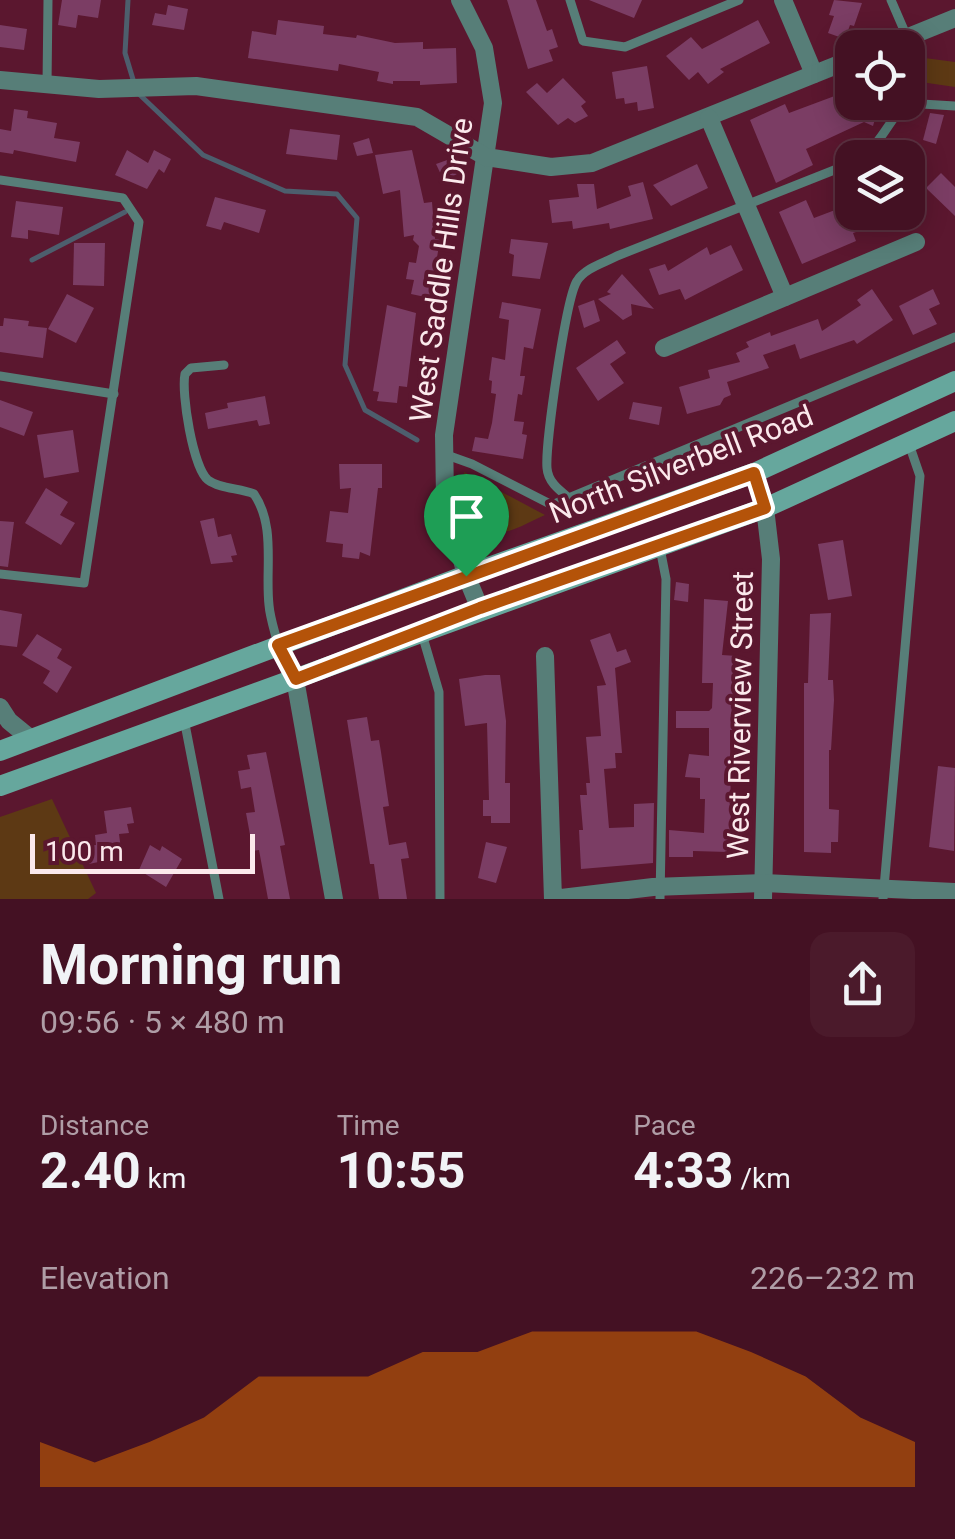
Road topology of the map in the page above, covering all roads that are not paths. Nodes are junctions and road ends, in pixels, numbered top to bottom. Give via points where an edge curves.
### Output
1 (48, 0) edge
2 (460, 0) edge
3 (570, 0) edge
4 (739, 0) edge
5 (782, 0) edge
6 (891, 0) edge
7 (955, 18) edge
8 (904, 30) edge
9 (925, 30) edge
10 (835, 66) edge
11 (814, 74) junction
12 (0, 80) edge
13 (47, 85) junction
14 (955, 106) edge
15 (708, 118) junction
16 (877, 140) edge
17 (486, 158) junction
18 (835, 170) edge
19 (0, 180) edge
20 (745, 204) junction
21 (916, 242) dead end
22 (785, 297) junction
23 (955, 336) edge
24 (664, 348) dead end
25 (224, 364) dead end
26 (0, 376) edge
27 (955, 382) edge
28 (114, 394) junction
29 (955, 422) edge
30 (909, 444) junction
31 (444, 454) junction
32 (754, 473) junction
33 (569, 498) junction
34 (765, 508) junction
35 (660, 545) junction
36 (0, 574) edge
37 (466, 576) junction
38 (480, 608) junction
39 (422, 631) junction
40 (278, 645) junction
41 (546, 656) dead end
42 (296, 679) junction
43 (0, 708) edge
44 (184, 720) junction
45 (31, 739) junction
46 (0, 751) edge
47 (0, 786) edge
48 (764, 891) edge
49 (955, 892) edge
50 (660, 893) edge
51 (883, 894) edge
52 (219, 899) edge
53 (334, 899) edge
54 (440, 899) edge
55 (553, 899) edge

1 - 13 lane
2 - 17 street, West Saddle Hills Drive via 484,48 492,103
3 - 4 lane via 583,41 625,48
5 - 11 street
6 - 8 lane
7 - 9 street
10 - 11 street
11 - 15 street
12 - 13 street
13 - 17 street via 79,78 196,86 416,117
14 - 16 lane via 905,103
15 - 17 street via 592,163 551,167
15 - 20 street
17 - 31 street, West Saddle Hills Drive
18 - 20 lane
19 - 28 lane via 123,198 140,222
20 - 22 street
20 - 33 lane via 617,256 576,282 546,471
21 - 22 street
22 - 24 street
23 - 33 lane
25 - 40 lane via 184,374 184,399 202,473 254,494 261,506
26 - 28 lane
27 - 32 main road, North Silverbell Road
28 - 36 lane via 84,582
29 - 30 main road
30 - 34 main road
30 - 51 lane via 920,476
31 - 33 lane via 552,505
31 - 37 street, West Saddle Hills Drive via 445,497
32 - 34 street, West Riverview Street
32 - 37 main road, North Silverbell Road
34 - 35 main road
34 - 48 street, West Riverview Street via 771,559
35 - 38 main road
35 - 50 lane via 666,579
37 - 38 street, West Saddle Hills Drive
37 - 40 main road, North Silverbell Road
38 - 39 main road
39 - 42 main road
39 - 54 lane via 438,692
40 - 42 street
40 - 45 main road, North Silverbell Road
41 - 55 street
42 - 44 main road
42 - 53 street
43 - 45 street
44 - 47 main road
44 - 52 lane
45 - 46 main road, North Silverbell Road
48 - 50 street
48 - 51 street
49 - 51 street
50 - 55 street

